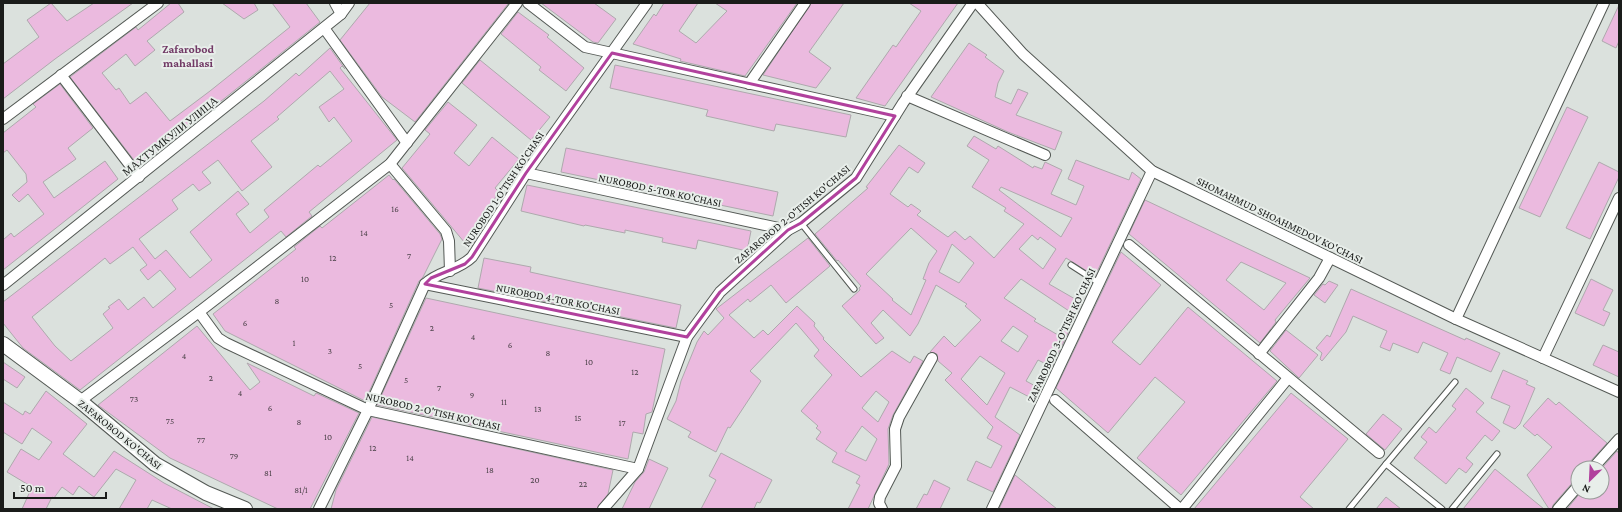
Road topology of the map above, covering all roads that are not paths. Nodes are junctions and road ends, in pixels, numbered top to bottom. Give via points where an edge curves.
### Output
1 (158, 3) edge
2 (335, 3) edge
3 (350, 3) edge
4 (517, 3) edge
5 (528, 3) edge
6 (647, 3) edge
7 (805, 3) edge
8 (973, 3) edge
9 (977, 3) edge
10 (1604, 3) edge
11 (341, 14) junction
12 (324, 28) junction
13 (612, 53) junction
14 (61, 75) junction
15 (749, 84) junction
16 (908, 96) junction
17 (895, 116) junction
18 (3, 119) edge
19 (407, 143) junction
20 (1045, 155) dead end
21 (390, 164) junction
22 (1152, 171) junction
23 (526, 173) junction
24 (139, 177) junction
25 (1619, 198) edge
26 (801, 224) junction
27 (788, 230) junction
28 (1129, 245) dead end
29 (1330, 258) junction
30 (1071, 265) dead end
31 (450, 271) junction
32 (1099, 283) junction
33 (425, 284) junction
34 (3, 285) edge
35 (854, 289) dead end
36 (199, 312) junction
37 (1456, 319) junction
38 (687, 337) junction
39 (3, 344) edge
40 (1259, 354) junction
41 (932, 358) dead end
42 (1543, 358) junction
43 (1288, 378) junction
44 (1455, 382) dead end
45 (1619, 392) edge
46 (1055, 400) dead end
47 (80, 401) junction
48 (368, 410) junction
49 (1619, 439) edge
50 (1379, 453) dead end
51 (1496, 454) dead end
52 (1600, 460) edge
53 (1386, 464) junction
54 (638, 469) junction
55 (1570, 495) edge
56 (245, 509) edge
57 (319, 509) edge
58 (603, 509) edge
59 (882, 509) edge
60 (992, 509) edge
61 (1181, 509) edge
62 (1349, 509) edge
63 (1442, 509) edge
64 (1452, 509) edge
65 (1558, 509) edge

1 - 14 street
2 - 11 street
3 - 11 street, МАХТУМКУЛИ УЛИЦА
4 - 19 street
5 - 13 street via 578,44
6 - 13 street, NUROBOD 1-O'TISH KO'CHASI
7 - 15 street
8 - 16 street, ZAFAROBOD 2-O'TISH KO'CHASI
9 - 22 street, SHOMAHMUD SHOAHMEDOV KO'CHASI via 1023,54
10 - 37 street
11 - 12 street, МАХТУМКУЛИ УЛИЦА
12 - 19 street
12 - 24 street, МАХТУМКУЛИ УЛИЦА
13 - 15 street
13 - 23 street, NUROBOD 1-O'TISH KO'CHASI
14 - 18 street
14 - 24 street
15 - 17 street
16 - 17 street, ZAFAROBOD 2-O'TISH KO'CHASI
16 - 20 street
17 - 26 street, ZAFAROBOD 2-O'TISH KO'CHASI via 856,178
19 - 21 street
21 - 31 street via 446,230
21 - 36 street
22 - 29 street, SHOMAHMUD SHOAHMEDOV KO'CHASI
22 - 32 street, ZAFAROBOD 3-O'TISH KO'CHASI
23 - 27 street, NUROBOD 5-TOR KO'CHASI
23 - 31 street, NUROBOD 1-O'TISH KO'CHASI via 472,257 465,264
24 - 34 street, МАХТУМКУЛИ УЛИЦА
25 - 42 street
26 - 27 street, ZAFAROBOD 2-O'TISH KO'CHASI
26 - 35 lane
27 - 38 street, ZAFAROBOD 2-O'TISH KO'CHASI via 720,292
28 - 40 street
29 - 37 street, SHOMAHMUD SHOAHMEDOV KO'CHASI
29 - 40 street via 1320,278
30 - 32 lane
31 - 33 street, NUROBOD 1-O'TISH KO'CHASI via 431,278
32 - 60 street, ZAFAROBOD 3-O'TISH KO'CHASI
33 - 38 street, NUROBOD 4-TOR KO'CHASI
33 - 48 street
36 - 47 street
36 - 48 street, NUROBOD 2-O'TISH KO'CHASI via 218,338 226,343
37 - 42 street, SHOMAHMUD SHOAHMEDOV KO'CHASI
38 - 54 street, ZAFAROBOD 2-O'TISH KO'CHASI
39 - 47 street, ZAFAROBOD KO'CHASI
40 - 43 street
41 - 59 street via 895,429 896,462 880,497
42 - 45 street, SHOMAHMUD SHOAHMEDOV KO'CHASI
43 - 50 street
43 - 61 street
44 - 53 lane
46 - 61 street
47 - 56 street, ZAFAROBOD KO'CHASI via 154,464 206,493
48 - 54 street, NUROBOD 2-O'TISH KO'CHASI
48 - 57 street
49 - 52 street
51 - 64 lane
53 - 62 lane
53 - 63 lane
54 - 58 street, ZAFAROBOD 2-O'TISH KO'CHASI
55 - 65 street

